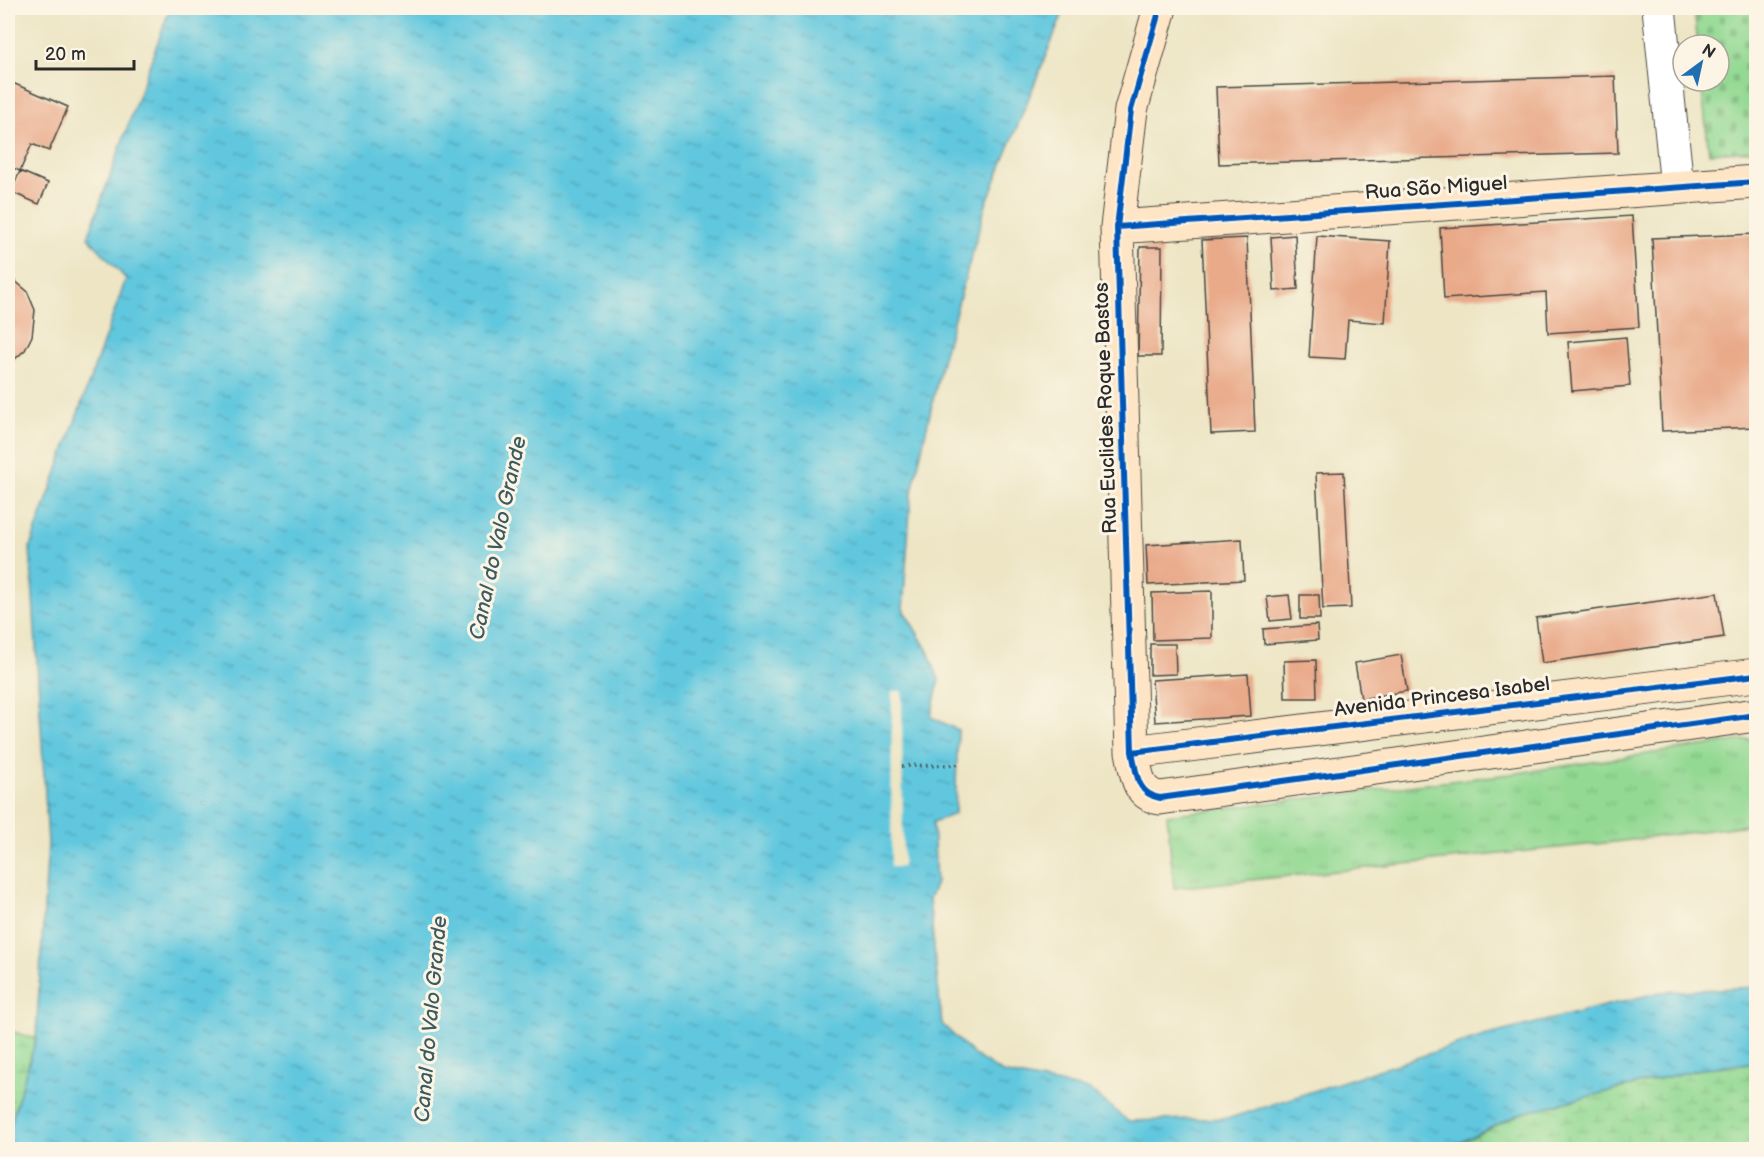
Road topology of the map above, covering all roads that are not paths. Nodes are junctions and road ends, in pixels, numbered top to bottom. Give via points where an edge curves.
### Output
1 (1160, 8) edge
2 (1659, 8) edge
3 (1756, 182) edge
4 (1677, 187) junction
5 (1117, 227) junction
6 (1756, 675) edge
7 (1756, 715) edge
8 (1132, 752) junction

1 - 5 main road, Rua Euclides Roque Bastos via 1131,110
2 - 4 street
3 - 4 main road, Rua São Miguel
4 - 5 main road, Rua São Miguel
5 - 8 main road, Rua Euclides Roque Bastos
6 - 8 main road, Avenida Princesa Isabel
7 - 8 main road, Rua Euclides Roque Bastos via 1160,798 1140,789

